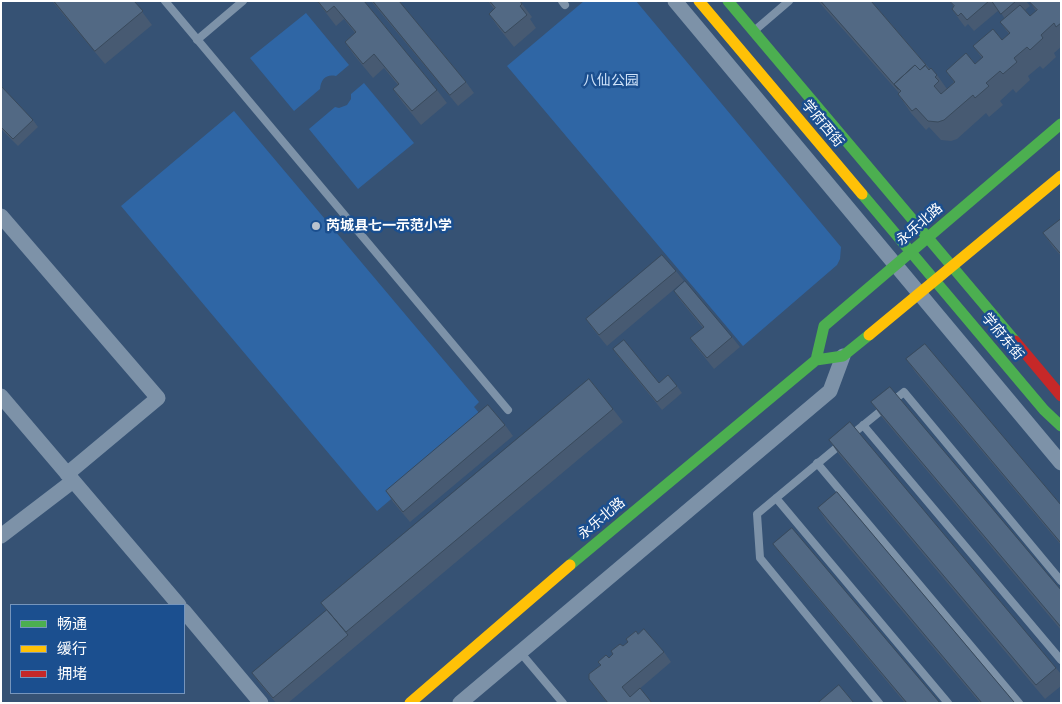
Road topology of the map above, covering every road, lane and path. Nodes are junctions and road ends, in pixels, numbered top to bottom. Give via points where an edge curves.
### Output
1 (165, 1) edge
2 (243, 1) edge
3 (675, 1) edge
4 (699, 1) edge
5 (728, 1) edge
6 (789, 1) edge
7 (753, 32) junction
8 (197, 40) junction
9 (1061, 124) edge
10 (1061, 176) edge
11 (1, 216) edge
12 (927, 238) junction
13 (910, 252) junction
14 (939, 253) joint
15 (895, 266) junction
16 (922, 266) joint
17 (951, 267) junction
18 (934, 281) junction
19 (919, 293) junction
20 (844, 356) junction
21 (816, 360) junction
22 (1, 396) edge
23 (1061, 396) edge
24 (508, 410) dead end
25 (863, 426) junction
26 (1061, 426) edge
27 (817, 464) junction
28 (1061, 464) edge
29 (70, 478) junction
30 (776, 498) junction
31 (1, 536) edge
32 (1061, 581) edge
33 (178, 604) edge
34 (185, 612) edge
35 (520, 652) junction
36 (1061, 660) edge
37 (261, 703) edge
38 (410, 703) edge
39 (460, 703) edge
40 (563, 703) edge
41 (879, 703) edge
42 (948, 703) edge
43 (1019, 703) edge

1 - 8 lane
2 - 8 lane
3 - 15 street
4 - 13 main road, 学府西街
5 - 7 main road, 学府西街
6 - 7 lane
7 - 12 main road, 学府西街
8 - 24 lane
9 - 12 main road, 永乐北路
10 - 17 main road
11 - 29 street via 158,398
12 - 13 main road, 永乐北路
12 - 14 main road, 学府西街
13 - 15 main road, 永乐北路
13 - 16 main road, 学府西街
14 - 17 main road, 学府东街
15 - 19 street
15 - 21 main road, 永乐北路 via 824,326
16 - 18 main road, 学府东街
17 - 18 main road
17 - 23 main road, 学府东街
18 - 19 main road
18 - 26 main road, 学府东街
19 - 20 main road
19 - 28 street
20 - 21 main road
20 - 35 street via 830,391
21 - 38 main road, 永乐北路
22 - 29 street
25 - 27 lane
25 - 32 lane via 904,392
25 - 36 lane
27 - 30 lane
27 - 43 lane
29 - 31 street
29 - 33 street
30 - 41 lane via 757,514 760,558
30 - 42 lane
34 - 37 street
35 - 39 street
35 - 40 lane

